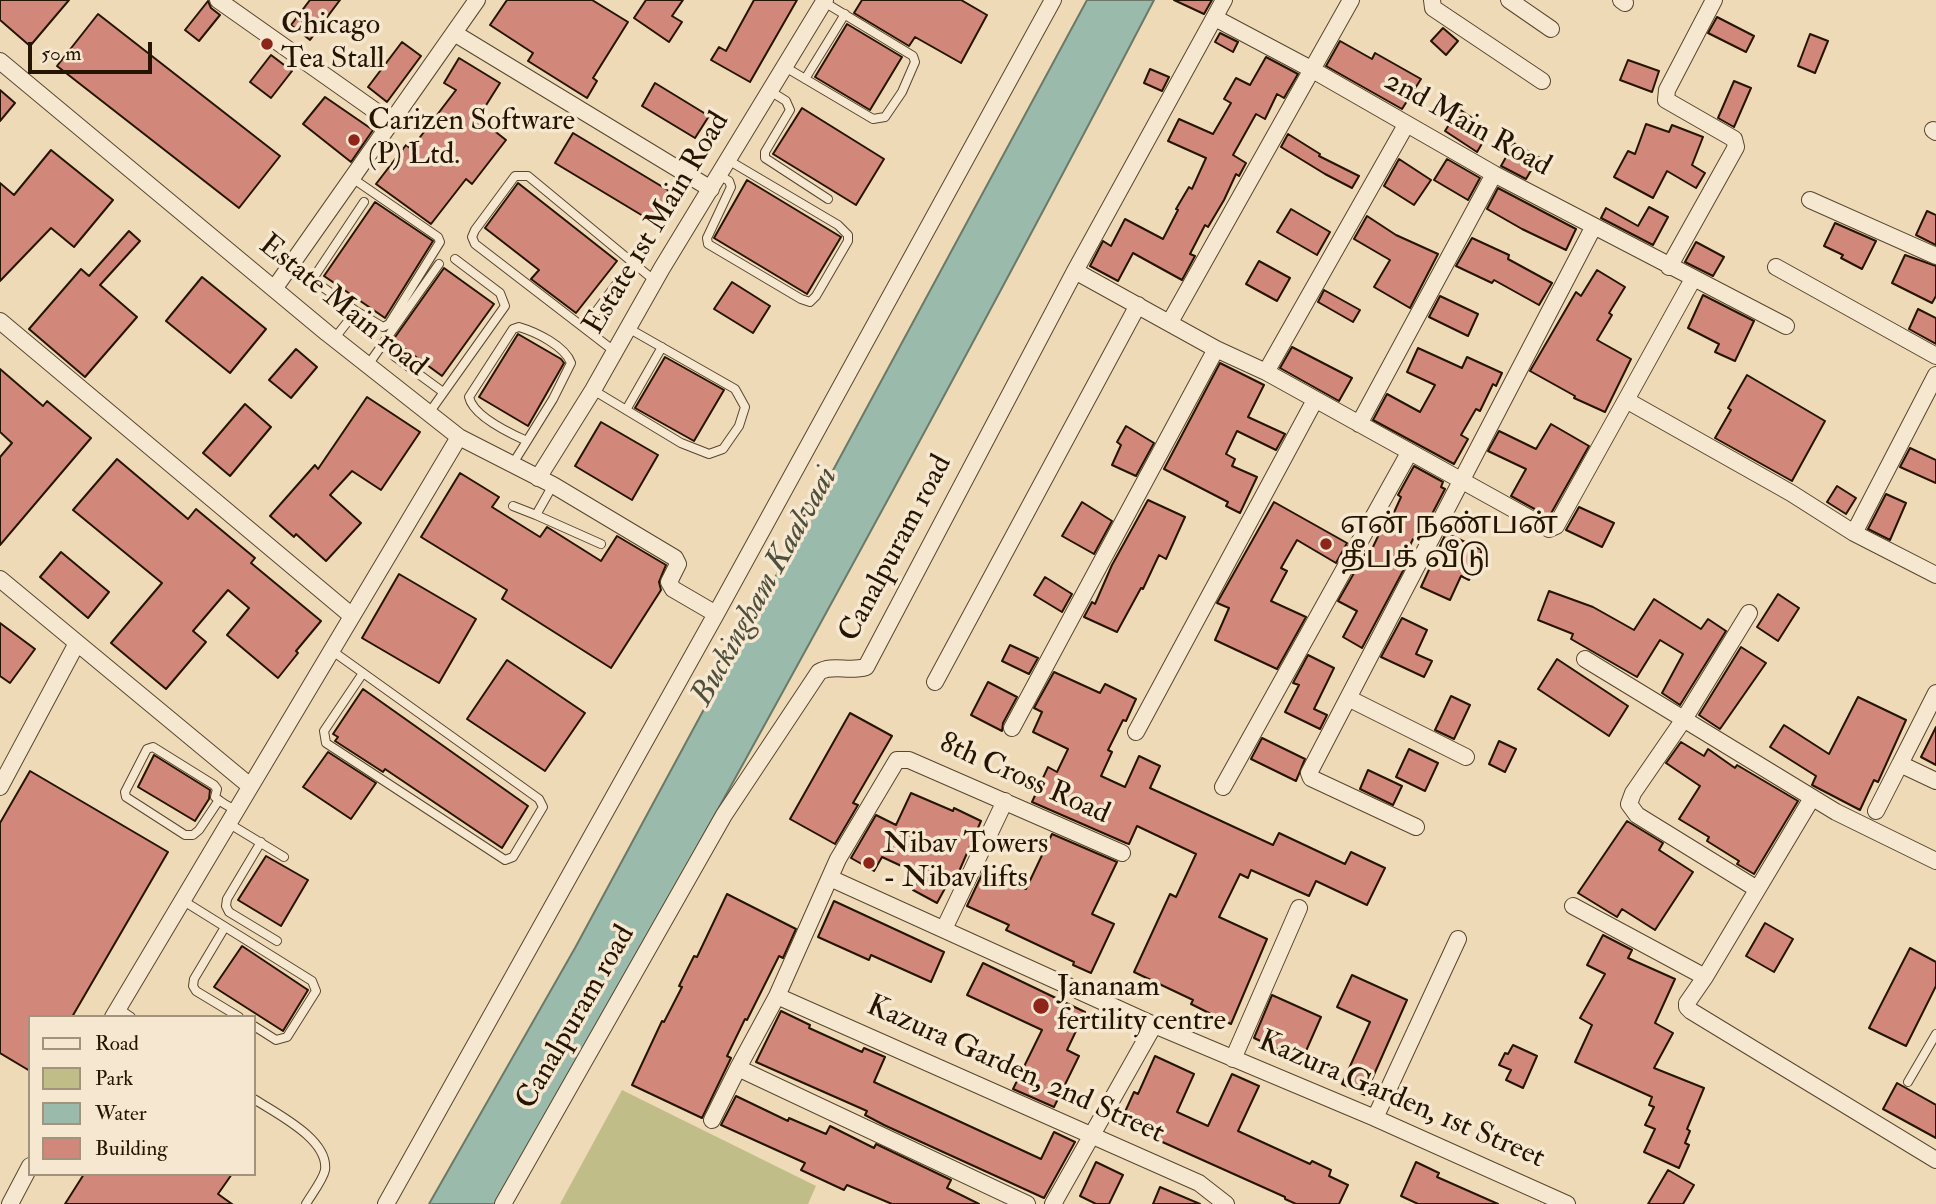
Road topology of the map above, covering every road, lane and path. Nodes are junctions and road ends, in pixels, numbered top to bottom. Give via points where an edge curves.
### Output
1 (218, 0) edge
2 (477, 0) edge
3 (1053, 0) edge
4 (1224, 0) edge
5 (1351, 0) edge
6 (1432, 0) edge
7 (1509, 0) edge
8 (1714, 0) edge
9 (825, 1) edge
10 (845, 14) junction
11 (1215, 18) junction
12 (1551, 29) dead end
13 (454, 33) junction
14 (0, 61) edge
15 (785, 67) junction
16 (1311, 69) junction
17 (805, 79) junction
18 (1542, 80) dead end
19 (770, 91) junction
20 (391, 122) junction
21 (1406, 125) junction
22 (728, 160) junction
23 (1494, 174) junction
24 (352, 178) junction
25 (715, 182) junction
26 (828, 199) dead end
27 (1810, 200) dead end
28 (364, 202) dead end
29 (1594, 226) junction
30 (1936, 256) edge
31 (455, 259) dead end
32 (632, 263) junction
33 (439, 264) dead end
34 (1669, 267) junction
35 (1776, 267) dead end
36 (1075, 271) junction
37 (1693, 279) junction
38 (655, 281) junction
39 (274, 289) junction
40 (1138, 305) junction
41 (356, 311) junction
42 (0, 321) edge
43 (1170, 322) junction
44 (1786, 326) dead end
45 (584, 328) junction
46 (628, 328) junction
47 (334, 339) junction
48 (662, 347) junction
49 (1216, 349) junction
50 (614, 351) junction
51 (394, 356) dead end
52 (1936, 356) edge
53 (368, 365) junction
54 (1266, 372) junction
55 (1936, 375) edge
56 (593, 390) junction
57 (443, 393) junction
58 (1315, 400) junction
59 (1626, 400) junction
60 (626, 410) junction
61 (429, 413) junction
62 (1359, 424) junction
63 (458, 436) junction
64 (527, 441) junction
65 (1409, 453) junction
66 (512, 465) junction
67 (1462, 480) junction
68 (546, 481) junction
69 (513, 506) dead end
70 (536, 515) junction
71 (1854, 533) junction
72 (601, 544) dead end
73 (1936, 575) edge
74 (0, 579) edge
75 (1749, 613) dead end
76 (716, 614) junction
77 (352, 616) junction
78 (76, 643) junction
79 (331, 650) junction
80 (1585, 659) dead end
81 (363, 673) junction
82 (935, 682) dead end
83 (1936, 693) edge
84 (1348, 698) junction
85 (1684, 719) junction
86 (1012, 728) dead end
87 (1136, 732) dead end
88 (1466, 757) dead end
89 (1900, 764) junction
90 (1936, 782) edge
91 (250, 786) junction
92 (0, 787) edge
93 (1223, 787) dead end
94 (1812, 798) junction
95 (219, 800) junction
96 (1005, 801) junction
97 (1876, 811) dead end
98 (232, 816) junction
99 (1416, 827) dead end
100 (261, 842) junction
101 (1122, 853) dead end
102 (285, 857) dead end
103 (1936, 861) edge
104 (830, 877) junction
105 (1757, 889) junction
106 (182, 900) junction
107 (1573, 906) dead end
108 (1299, 908) dead end
109 (225, 927) junction
110 (944, 929) junction
111 (1458, 939) dead end
112 (277, 941) dead end
113 (1704, 977) junction
114 (777, 996) junction
115 (121, 1014) edge
116 (236, 1015) edge
117 (1154, 1025) junction
118 (256, 1027) edge
119 (1936, 1034) edge
120 (1233, 1059) junction
121 (738, 1068) junction
122 (1908, 1082) dead end
123 (256, 1100) edge
124 (1375, 1118) junction
125 (712, 1120) dead end
126 (1092, 1135) junction
127 (1936, 1160) edge
128 (28, 1169) edge
129 (7, 1200) edge
130 (306, 1204) edge
131 (386, 1204) edge
132 (503, 1204) edge
133 (1027, 1204) edge
134 (1053, 1204) edge
135 (1223, 1204) edge
136 (1567, 1204) edge

1 - 20 street
2 - 13 street
3 - 76 street
4 - 11 street, Canalpuram road
5 - 16 street
6 - 18 street via 1433,8
7 - 12 street
8 - 34 street via 1666,100 1734,139 1736,147
9 - 10 lane
9 - 15 street, Estate 1st Main Road
10 - 17 lane
10 - 17 lane via 913,56 915,62 902,92 885,117 873,119
11 - 16 street, 2nd Main Road
11 - 36 street, Canalpuram road
13 - 20 street
13 - 25 street
14 - 39 street, Estate Main road
15 - 17 lane
15 - 19 street, Estate 1st Main Road
16 - 21 street, 2nd Main Road
16 - 43 street
19 - 22 street, Estate 1st Main Road
19 - 26 lane via 786,101 790,110 765,158
20 - 24 street
21 - 23 street, 2nd Main Road
21 - 54 street
22 - 25 street, Estate 1st Main Road
22 - 25 lane via 848,235 810,302 708,244 731,187 729,181
23 - 29 street, 2nd Main Road
23 - 62 street
24 - 39 street
24 - 41 lane via 440,242 389,324 376,325
25 - 38 street, Estate 1st Main Road
27 - 30 street
28 - 41 lane via 314,277
29 - 34 street, 2nd Main Road
29 - 67 street
31 - 57 lane via 500,292 505,306
32 - 38 lane
32 - 45 lane
32 - 45 lane via 528,176 515,176 497,200 475,230 475,244
33 - 53 lane
34 - 37 street, 2nd Main Road
35 - 52 street
36 - 40 street
36 - 132 street, Canalpuram road via 866,667 819,672 724,815
37 - 44 street, 2nd Main Road
37 - 59 street
38 - 46 street, Estate 1st Main Road
39 - 47 street, Estate Main road
40 - 43 street
40 - 82 street
41 - 47 lane
42 - 77 street
43 - 49 street
45 - 50 lane
46 - 48 lane
46 - 50 street, Estate 1st Main Road
47 - 53 street, Estate Main road
48 - 60 lane
48 - 60 lane via 735,389 745,407 739,426 723,449 709,454
49 - 54 street
49 - 86 street
50 - 56 street, Estate 1st Main Road
51 - 57 lane
53 - 61 street, Estate Main road
54 - 58 street
55 - 71 street
56 - 60 lane
56 - 68 street, Estate 1st Main Road
57 - 61 lane
58 - 62 street
58 - 87 street
59 - 67 street via 1552,529
59 - 71 street
61 - 63 street, Estate Main road
62 - 65 street
63 - 66 street, Estate Main road
63 - 77 street
64 - 64 lane via 492,422 471,406 469,397 513,329 519,327 555,346 571,363
64 - 66 lane
65 - 67 street
65 - 93 street
66 - 68 street, Estate Main road
67 - 84 street
68 - 70 lane
68 - 76 street, Estate Main road via 675,558 673,589
69 - 70 lane
70 - 72 lane
71 - 73 street
74 - 78 street
75 - 85 street
76 - 131 street
77 - 79 street
78 - 91 street
78 - 92 street
79 - 81 lane
79 - 91 street
80 - 85 street
81 - 81 lane via 539,799 543,807 513,857 505,860 326,743 324,731
83 - 89 street
84 - 88 street
84 - 99 street via 1309,775
85 - 94 street
85 - 105 street via 1629,804 1637,815
89 - 90 street
89 - 97 street
91 - 98 street
94 - 103 street
94 - 105 street
95 - 95 lane via 214,785 153,747 147,749 125,792 185,835 199,830
95 - 98 lane
96 - 101 street, 8th Cross Road
96 - 104 street, 8th Cross Road via 902,758 897,760
96 - 110 street
98 - 100 lane
98 - 106 street
100 - 102 lane
100 - 112 lane via 226,906
104 - 110 street, Kazura Garden, 1st Street
104 - 114 street
105 - 113 street
106 - 109 lane
106 - 115 street
107 - 113 street
108 - 120 street
109 - 116 lane via 193,986
109 - 118 lane via 312,981 316,991 283,1040
110 - 117 street, Kazura Garden, 1st Street
111 - 124 street
113 - 127 street via 1687,1003 1691,1012
114 - 121 street
114 - 126 street, Kazura Garden, 2nd Street
117 - 120 street, Kazura Garden, 1st Street
117 - 126 street
119 - 122 lane
120 - 124 street, Kazura Garden, 1st Street
121 - 125 street
121 - 133 street
123 - 130 lane via 310,1136 322,1152 325,1170
124 - 136 street, Kazura Garden, 1st Street
126 - 134 street
126 - 135 street, Kazura Garden, 2nd Street via 1199,1182
128 - 129 street

